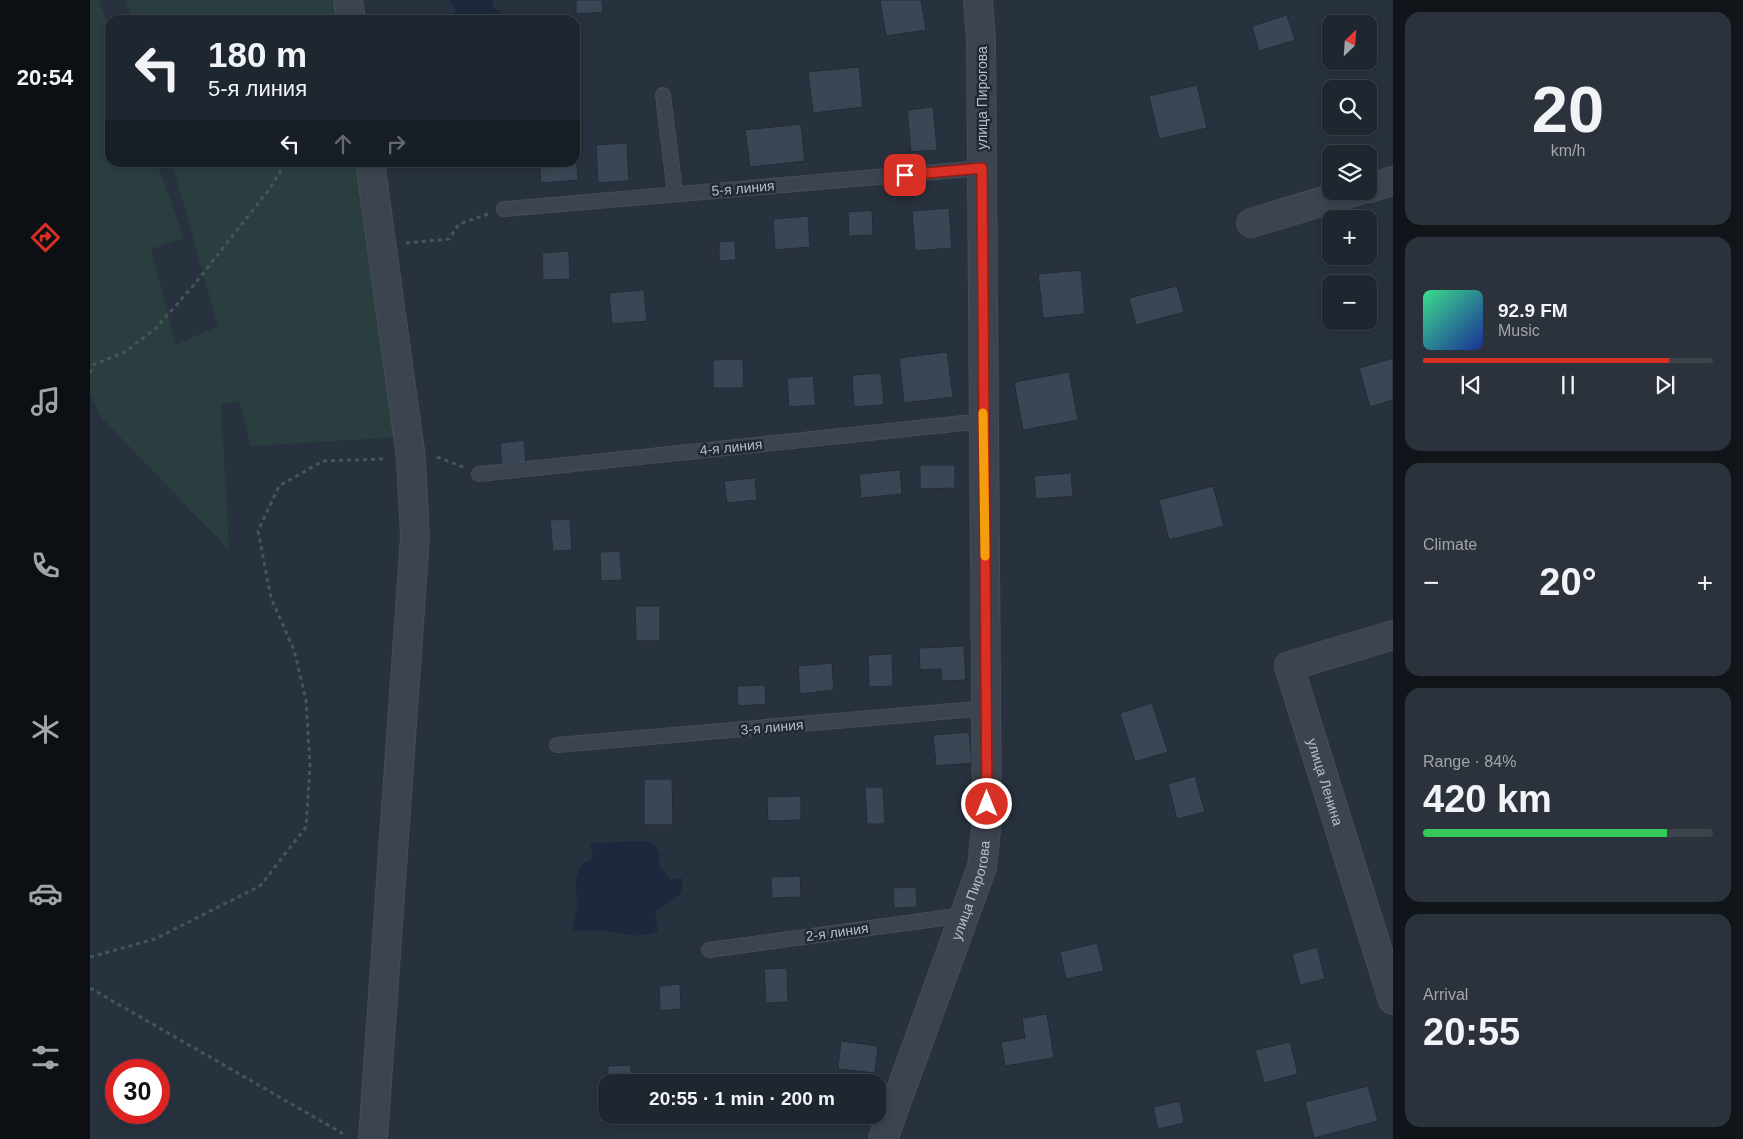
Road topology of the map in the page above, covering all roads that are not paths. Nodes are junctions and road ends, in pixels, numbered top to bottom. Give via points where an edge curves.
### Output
1 (348, 0) edge
2 (978, 0) edge
3 (350, 15) edge
4 (663, 95) dead end
5 (371, 167) edge
6 (982, 168) junction
7 (1393, 181) edge
8 (1377, 186) edge
9 (675, 193) junction
10 (1326, 200) edge
11 (504, 209) road end
12 (1251, 222) dead end
13 (983, 421) junction
14 (479, 474) road end
15 (1393, 635) edge
16 (987, 708) junction
17 (557, 745) dead end
18 (966, 915) junction
19 (709, 950) dead end
20 (1393, 1000) edge
21 (373, 1139) edge
22 (883, 1139) edge

1 - 3 street
2 - 6 street, улица Пирогова
4 - 9 lane
5 - 21 street via 411,458 415,537
6 - 9 lane, 5-я линия
6 - 13 street, улица Пирогова
7 - 8 street
9 - 11 lane, 5-я линия
10 - 12 street
13 - 14 lane, 4-я линия
13 - 16 street, улица Пирогова
15 - 20 street, улица Ленина via 1289,666
16 - 17 lane, 3-я линия
16 - 18 street, улица Пирогова via 988,820 982,867
18 - 19 lane, 2-я линия
18 - 22 street, улица Пирогова

